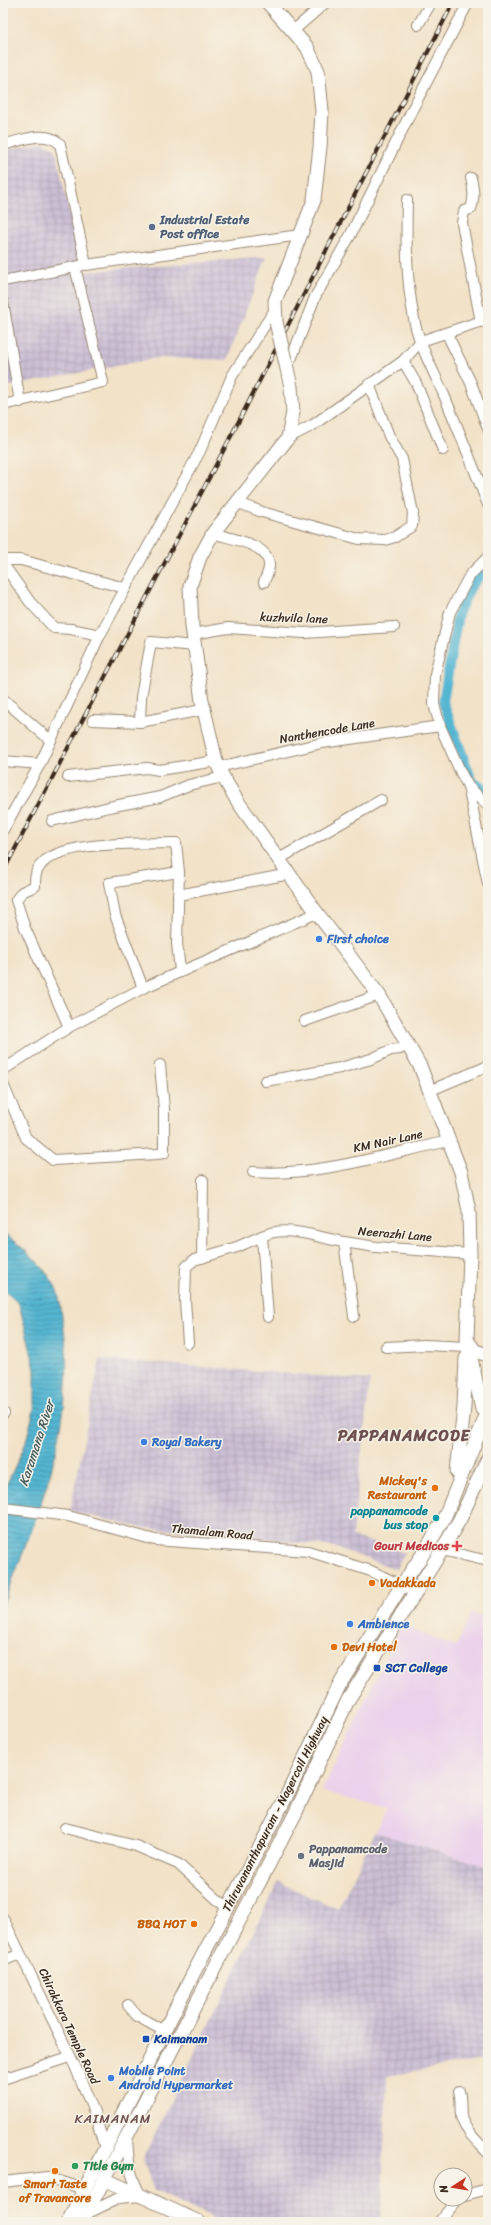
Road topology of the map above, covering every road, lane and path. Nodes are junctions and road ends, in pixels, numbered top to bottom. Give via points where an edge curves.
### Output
1 (268, 3) edge
2 (325, 3) edge
3 (431, 3) edge
4 (468, 3) edge
5 (418, 25) dead end
6 (293, 31) junction
7 (3, 145) edge
8 (471, 178) dead end
9 (407, 200) dead end
10 (300, 235) junction
11 (86, 265) junction
12 (75, 267) junction
13 (3, 281) edge
14 (3, 302) edge
15 (276, 308) junction
16 (485, 320) edge
17 (447, 334) junction
18 (421, 341) junction
19 (403, 361) junction
20 (286, 365) junction
21 (369, 384) junction
22 (20, 402) junction
23 (3, 405) edge
24 (488, 429) edge
25 (288, 438) junction
26 (443, 450) dead end
27 (236, 502) junction
28 (488, 505) edge
29 (213, 533) junction
30 (488, 557) edge
31 (3, 560) edge
32 (3, 564) edge
33 (264, 582) dead end
34 (125, 588) junction
35 (394, 627) dead end
36 (100, 635) junction
37 (194, 640) junction
38 (3, 699) edge
39 (197, 711) dead end
40 (93, 720) dead end
41 (140, 722) junction
42 (440, 726) junction
43 (50, 740) junction
44 (3, 761) edge
45 (40, 764) junction
46 (219, 768) junction
47 (68, 777) dead end
48 (468, 786) junction
49 (381, 800) dead end
50 (488, 805) edge
51 (52, 821) dead end
52 (3, 830) edge
53 (279, 859) junction
54 (179, 872) junction
55 (290, 874) junction
56 (488, 884) edge
57 (178, 895) junction
58 (317, 913) junction
59 (180, 971) junction
60 (143, 988) junction
61 (379, 995) junction
62 (305, 1021) dead end
63 (69, 1027) junction
64 (408, 1045) junction
65 (160, 1065) dead end
66 (488, 1066) edge
67 (3, 1070) edge
68 (265, 1081) dead end
69 (3, 1084) edge
70 (429, 1091) junction
71 (449, 1141) junction
72 (253, 1172) dead end
73 (202, 1180) dead end
74 (262, 1236) junction
75 (344, 1242) junction
76 (470, 1254) junction
77 (202, 1258) junction
78 (354, 1316) dead end
79 (268, 1317) dead end
80 (188, 1343) dead end
81 (467, 1344) junction
82 (386, 1347) dead end
83 (488, 1355) edge
84 (463, 1415) junction
85 (487, 1418) edge
86 (488, 1458) edge
87 (453, 1496) junction
88 (3, 1508) edge
89 (442, 1550) junction
90 (488, 1561) edge
91 (402, 1585) junction
92 (415, 1592) junction
93 (65, 1828) dead end
94 (228, 1909) junction
95 (3, 1918) edge
96 (20, 1954) junction
97 (3, 1961) edge
98 (128, 2004) dead end
99 (164, 2031) junction
100 (69, 2057) junction
101 (3, 2079) edge
102 (459, 2091) dead end
103 (127, 2135) junction
104 (105, 2148) junction
105 (488, 2153) edge
106 (99, 2175) junction
107 (3, 2182) edge
108 (84, 2189) junction
109 (488, 2189) edge
110 (473, 2193) edge
111 (141, 2196) junction
112 (451, 2207) edge
113 (84, 2218) edge
114 (68, 2222) edge
115 (199, 2222) edge
116 (439, 2222) edge

1 - 6 main road
2 - 6 street
3 - 5 street
4 - 20 street via 350,236 315,298 292,357
6 - 10 main road via 307,47 318,71 322,110 314,200
7 - 11 street via 43,136 55,138 60,144
8 - 16 street via 473,204 471,209 464,211 462,223
9 - 18 street via 408,282 414,320
10 - 11 street
10 - 15 main road via 275,301
11 - 12 street
12 - 13 street
12 - 22 street via 103,382
14 - 22 street
15 - 20 main road, bridge via 276,322
15 - 34 street via 232,376 200,451
16 - 17 street
17 - 18 street
17 - 24 street via 471,383
18 - 19 street
18 - 28 street
19 - 21 street
19 - 26 street via 416,383
20 - 25 main road via 293,412
21 - 25 street via 313,424
21 - 27 street via 402,459 414,513 412,526 385,540 359,539 262,512
22 - 23 street
25 - 27 main road
27 - 29 main road
29 - 33 street via 260,548 270,565
29 - 37 main road via 200,557 190,586
30 - 42 street via 470,575 450,612 435,674 434,704
31 - 34 street via 21,560
32 - 36 street via 30,602 54,628
34 - 36 street
35 - 37 street, kuzhvila lane via 304,633 228,628
36 - 43 street
37 - 41 street, kuzhvila lane via 151,642 141,697
37 - 46 main road via 202,701
38 - 43 street
39 - 41 street
40 - 41 street
42 - 46 street, Nanthencode Lane via 322,743
42 - 48 street
43 - 45 street
44 - 45 street
45 - 52 street
46 - 47 street via 147,768
46 - 51 street via 189,785 160,797
46 - 53 main road via 238,802
48 - 50 street
48 - 56 street
49 - 53 street
53 - 55 main road
54 - 57 street
54 - 60 street via 109,883 115,915
54 - 63 street via 176,844 95,845 60,853 40,865 35,876 35,886 22,892 16,900 25,928
55 - 57 street
55 - 58 main road
57 - 59 street via 177,943
58 - 59 street
58 - 61 main road
59 - 60 street
60 - 63 street
61 - 62 street
61 - 64 main road
63 - 67 street
64 - 68 street via 340,1068
64 - 70 main road via 420,1066
65 - 69 street via 164,1153 157,1154 53,1160 26,1138
66 - 70 street
70 - 71 main road
71 - 72 street, KM Nair Lane via 333,1166 273,1174
71 - 76 main road via 461,1172 469,1211
73 - 77 street
74 - 75 street via 290,1231
74 - 77 street
74 - 79 street
75 - 76 street, Neerazhi Lane
75 - 78 street, Neerazhi Lane
76 - 81 main road
77 - 80 street via 194,1260 186,1267
81 - 82 street
81 - 83 main road via 475,1351
81 - 84 main road
81 - 85 main road via 482,1409
84 - 85 main road
84 - 87 main road
85 - 87 main road, Thiruvananthapuram - Nagercoil Highway
86 - 89 main road, Thiruvananthapuram - Nagercoil Highway via 460,1519
87 - 91 main road, Thiruvananthapuram - Nagercoil Highway via 427,1548
88 - 91 street, Thamalam Road via 68,1516 155,1540 308,1551 371,1571
89 - 90 street
89 - 92 main road, Thiruvananthapuram - Nagercoil Highway
91 - 92 street, Thamalam Road
91 - 94 main road, Thiruvananthapuram - Nagercoil Highway via 340,1684 286,1797
92 - 103 main road, Thiruvananthapuram - Nagercoil Highway via 348,1700 295,1814
93 - 94 street via 136,1846 178,1864
94 - 99 main road, Thiruvananthapuram - Nagercoil Highway
95 - 96 street, Chirakkara Temple Road
96 - 97 street
96 - 100 street, Chirakkara Temple Road
98 - 99 street via 137,2016
99 - 104 main road, Thiruvananthapuram - Nagercoil Highway
100 - 101 street
100 - 104 street, Chirakkara Temple Road via 94,2112
102 - 105 street via 462,2119 472,2136
103 - 106 main road, Thiruvananthapuram - Nagercoil Highway
103 - 111 street via 131,2178
104 - 106 main road, Thiruvananthapuram - Nagercoil Highway
106 - 108 main road, Thiruvananthapuram - Nagercoil Highway
106 - 111 main road
106 - 113 main road, Thiruvananthapuram - Nagercoil Highway
107 - 108 street via 47,2177
108 - 114 main road, Thiruvananthapuram - Nagercoil Highway
109 - 110 street
111 - 113 street via 119,2198
111 - 115 main road
112 - 116 street

